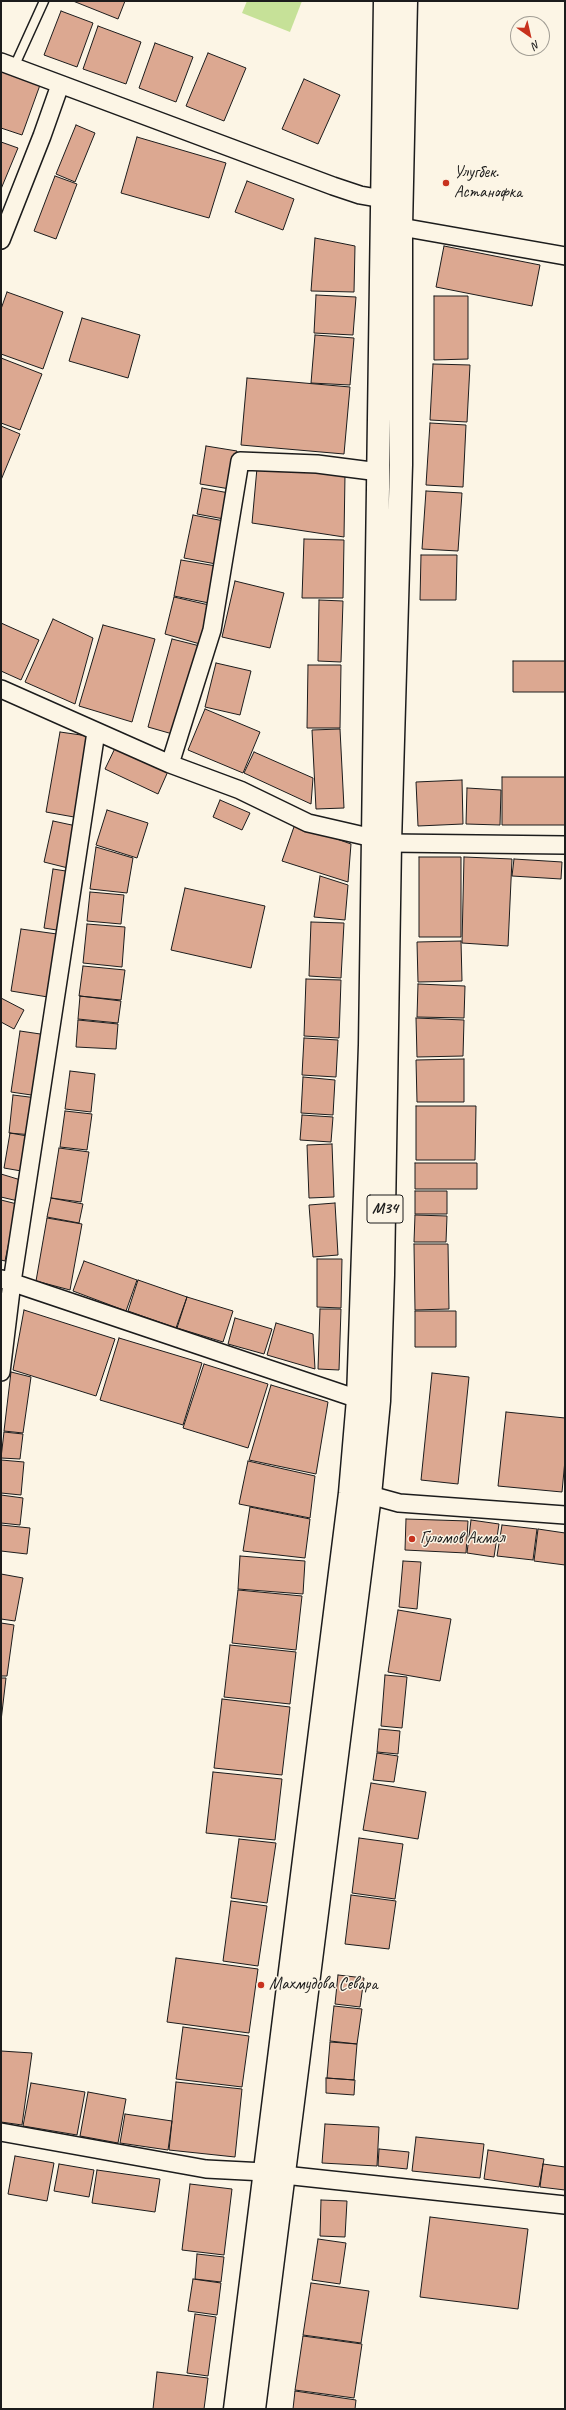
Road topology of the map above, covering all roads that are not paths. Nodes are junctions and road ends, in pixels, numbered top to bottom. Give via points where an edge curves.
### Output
1 (44, 1) edge
2 (385, 1) edge
3 (406, 1) edge
4 (8, 64) edge
5 (60, 85) junction
6 (392, 201) junction
7 (401, 227) junction
8 (1, 240) edge
9 (565, 256) edge
10 (379, 472) junction
11 (1, 689) edge
12 (96, 732) junction
13 (170, 764) junction
14 (382, 841) junction
15 (565, 845) edge
16 (7, 1280) edge
17 (1, 1372) edge
18 (358, 1399) junction
19 (370, 1495) junction
20 (565, 1515) edge
21 (1, 2132) edge
22 (275, 2174) junction
23 (565, 2205) edge
24 (235, 2409) edge
25 (254, 2409) edge

1 - 4 lane
2 - 6 main road, M34
3 - 6 main road, M34
4 - 5 street
5 - 6 street via 333,186
5 - 8 street
6 - 7 main road, M34
6 - 10 main road, M34
7 - 9 street
7 - 14 main road, M34 via 400,465
10 - 13 street via 317,464 240,461 212,630
10 - 14 main road, M34
11 - 12 street
12 - 13 street
12 - 16 street
13 - 14 street via 240,790 308,823
14 - 15 street
14 - 18 main road, M34 via 370,1045
14 - 19 main road, M34 via 382,1336
16 - 17 street
16 - 18 street
18 - 22 main road, M34 via 350,1493
19 - 20 street via 399,1502
19 - 22 main road, M34
21 - 22 street via 206,2169
22 - 23 street
22 - 24 main road, M34
22 - 25 main road, M34

